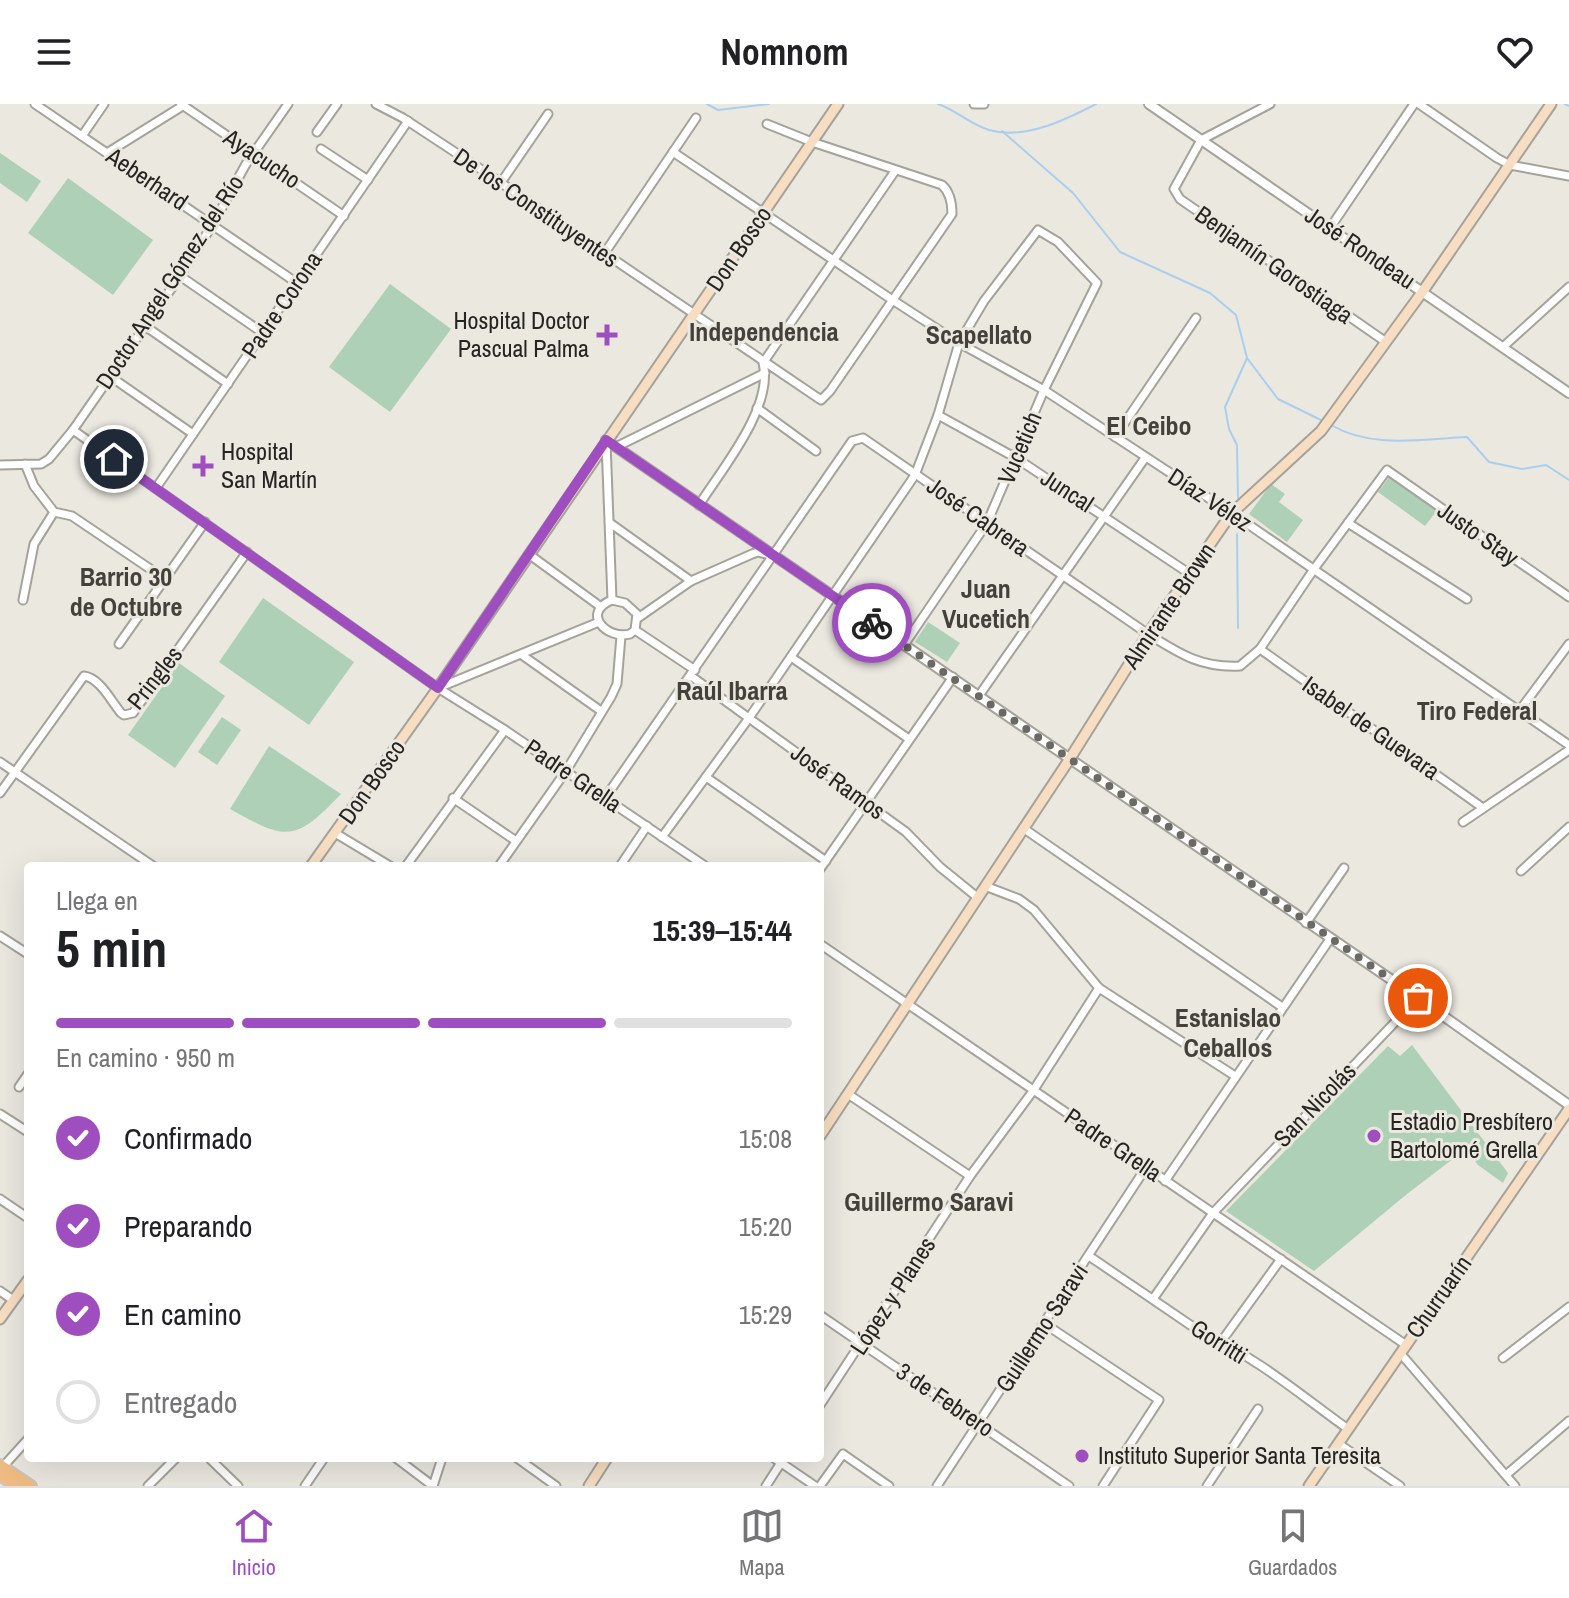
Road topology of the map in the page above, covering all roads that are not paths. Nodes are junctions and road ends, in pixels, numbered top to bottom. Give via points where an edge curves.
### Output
1 (35, 104) edge
2 (104, 104) edge
3 (288, 104) edge
4 (337, 104) edge
5 (376, 104) edge
6 (838, 104) edge
7 (1149, 104) edge
8 (1270, 104) edge
9 (1416, 104) edge
10 (1551, 104) edge
11 (183, 105) edge
12 (548, 114) dead end
13 (696, 118) dead end
14 (408, 121) junction
15 (767, 124) dead end
16 (317, 132) dead end
17 (82, 136) junction
18 (1201, 140) junction
19 (812, 142) junction
20 (321, 149) dead end
21 (254, 152) junction
22 (673, 152) junction
23 (107, 153) junction
24 (1510, 165) junction
25 (895, 171) junction
26 (1569, 176) edge
27 (368, 180) junction
28 (500, 184) junction
29 (763, 213) junction
30 (344, 216) junction
31 (213, 224) junction
32 (1330, 228) junction
33 (604, 254) junction
34 (833, 261) junction
35 (180, 276) junction
36 (297, 283) junction
37 (1569, 287) edge
38 (1423, 291) junction
39 (891, 299) junction
40 (693, 315) junction
41 (1196, 318) dead end
42 (145, 326) junction
43 (263, 333) junction
44 (1386, 342) junction
45 (959, 343) junction
46 (1503, 347) junction
47 (763, 363) junction
48 (765, 373) junction
49 (111, 377) junction
50 (228, 384) junction
51 (1044, 390) junction
52 (1569, 393) edge
53 (757, 408) junction
54 (938, 415) junction
55 (73, 430) junction
56 (193, 434) junction
57 (1115, 437) junction
58 (606, 440) junction
59 (616, 447) junction
60 (816, 451) dead end
61 (1016, 458) junction
62 (1145, 458) junction
63 (25, 464) junction
64 (0, 465) edge
65 (915, 475) junction
66 (156, 488) junction
67 (699, 505) junction
68 (54, 512) junction
69 (1231, 514) junction
70 (1106, 516) junction
71 (205, 522) junction
72 (610, 523) junction
73 (987, 523) junction
74 (1348, 523) junction
75 (247, 552) junction
76 (530, 555) junction
77 (771, 555) junction
78 (1314, 569) junction
79 (1190, 574) junction
80 (1064, 577) junction
81 (165, 579) junction
82 (691, 581) junction
83 (833, 596) junction
84 (1569, 597) edge
85 (1467, 599) dead end
86 (23, 600) dead end
87 (612, 600) junction
88 (601, 607) junction
89 (638, 618) junction
90 (599, 622) junction
91 (635, 630) junction
92 (1148, 634) junction
93 (621, 636) junction
94 (119, 644) dead end
95 (1569, 644) edge
96 (904, 645) junction
97 (1260, 649) junction
98 (522, 655) junction
99 (791, 657) junction
100 (693, 673) junction
101 (953, 677) junction
102 (438, 688) junction
103 (978, 697) junction
104 (1520, 710) junction
105 (601, 711) junction
106 (749, 718) junction
107 (505, 730) junction
108 (909, 739) junction
109 (1569, 748) edge
110 (1069, 760) junction
111 (0, 762) edge
112 (566, 771) junction
113 (15, 772) junction
114 (706, 777) junction
115 (0, 793) edge
116 (453, 798) junction
117 (605, 798) junction
118 (866, 802) junction
119 (1483, 808) junction
120 (1463, 822) dead end
121 (647, 826) junction
122 (1569, 827) edge
123 (1023, 828) junction
124 (335, 833) junction
125 (662, 837) junction
126 (516, 841) junction
127 (826, 861) junction
128 (147, 862) edge
129 (314, 862) edge
130 (383, 862) edge
131 (409, 862) edge
132 (502, 862) edge
133 (623, 862) edge
134 (699, 862) edge
135 (824, 864) edge
136 (1344, 868) dead end
137 (1521, 871) dead end
138 (985, 886) junction
139 (977, 897) junction
140 (1306, 923) junction
141 (0, 936) edge
142 (1330, 939) junction
143 (824, 947) edge
144 (24, 951) edge
145 (1099, 988) junction
146 (1418, 998) junction
147 (906, 1003) junction
148 (1282, 1007) junction
149 (1235, 1076) junction
150 (24, 1080) edge
151 (19, 1087) dead end
152 (1033, 1091) junction
153 (848, 1094) junction
154 (1569, 1107) edge
155 (0, 1114) edge
156 (24, 1129) edge
157 (824, 1130) edge
158 (1145, 1169) junction
159 (970, 1176) junction
160 (1165, 1181) junction
161 (0, 1199) edge
162 (1213, 1213) junction
163 (24, 1215) edge
164 (1089, 1256) junction
165 (1281, 1259) junction
166 (0, 1291) edge
167 (24, 1292) edge
168 (1153, 1299) junction
169 (13, 1300) junction
170 (1569, 1308) edge
171 (824, 1318) edge
172 (0, 1319) edge
173 (1045, 1324) junction
174 (1221, 1342) junction
175 (862, 1343) junction
176 (1403, 1350) junction
177 (1503, 1358) dead end
178 (824, 1399) edge
179 (1258, 1409) dead end
180 (1569, 1421) edge
181 (979, 1423) junction
182 (1348, 1429) junction
183 (24, 1443) edge
184 (1339, 1444) junction
185 (172, 1462) edge
186 (213, 1462) edge
187 (321, 1462) edge
188 (401, 1462) edge
189 (441, 1462) edge
190 (523, 1462) edge
191 (604, 1462) edge
192 (779, 1462) edge
193 (783, 1462) edge
194 (1, 1469) edge
195 (1506, 1475) junction
196 (16, 1486) edge
197 (31, 1486) edge
198 (148, 1486) edge
199 (238, 1486) edge
200 (305, 1486) edge
201 (433, 1486) edge
202 (556, 1486) edge
203 (589, 1486) edge
204 (766, 1486) edge
205 (818, 1486) edge
206 (889, 1486) edge
207 (937, 1486) edge
208 (1069, 1486) edge
209 (1103, 1486) edge
210 (1207, 1486) edge
211 (1309, 1486) edge
212 (1400, 1486) edge
213 (1515, 1486) edge

1 - 17 street, Aeberhard
2 - 17 street
3 - 21 street, Doctor Angel Gómez del Río
4 - 16 street
5 - 14 street, De los Constituyentes
6 - 19 main road, Don Bosco
7 - 18 street, José Rondeau
8 - 18 street
9 - 24 street
9 - 32 street
10 - 24 main road, Almirante Brown
11 - 21 street, Ayacucho
11 - 23 street
12 - 28 street
13 - 22 street
14 - 27 street, Padre Corona
14 - 28 street, De los Constituyentes
15 - 19 street
17 - 23 street, Aeberhard
18 - 32 street, José Rondeau
18 - 44 street, Benjamín Gorostiaga via 1174,189 1180,199
19 - 25 street
19 - 29 main road, Don Bosco
20 - 27 street
21 - 30 street, Ayacucho
21 - 31 street, Doctor Angel Gómez del Río
22 - 29 street, Díaz Vélez
22 - 33 street
23 - 31 street, Aeberhard
24 - 26 street
24 - 38 main road, Almirante Brown
25 - 34 street
25 - 39 street via 942,185 952,214
27 - 30 street, Padre Corona
28 - 33 street, De los Constituyentes
29 - 34 street, Díaz Vélez
29 - 40 main road, Don Bosco
30 - 36 street, Padre Corona
31 - 35 street, Doctor Angel Gómez del Río
31 - 36 street, Aeberhard
32 - 38 street, José Rondeau
33 - 40 street, De los Constituyentes
34 - 39 street, Díaz Vélez
34 - 47 street
35 - 42 street, Doctor Angel Gómez del Río
35 - 43 street
36 - 43 street, Padre Corona
37 - 46 street
38 - 44 main road, Almirante Brown
38 - 46 street, José Rondeau
39 - 45 street, Díaz Vélez
39 - 47 street via 821,400
40 - 47 street
40 - 58 main road, Don Bosco
41 - 57 street
42 - 49 street, Doctor Angel Gómez del Río
42 - 50 street
43 - 50 street, Padre Corona
44 - 69 main road, Almirante Brown via 1321,431
45 - 51 street, Díaz Vélez
45 - 51 street, Vucetich via 1038,230 1058,242 1097,283
45 - 54 street
46 - 52 street, José Rondeau
47 - 48 street
48 - 53 street
48 - 59 street
49 - 55 street, Doctor Angel Gómez del Río
49 - 56 street
50 - 56 street, Padre Corona
51 - 57 street, Díaz Vélez
51 - 61 street, Vucetich
53 - 60 street
53 - 67 street
54 - 61 street, Juncal
54 - 65 street
55 - 63 street, Doctor Angel Gómez del Río via 49,459
55 - 66 street, Padre Grella
56 - 66 street, Padre Corona
57 - 62 street, Díaz Vélez
58 - 59 street
58 - 72 street
58 - 76 main road, Don Bosco
59 - 67 street
61 - 70 street, Juncal
61 - 73 street, Vucetich
62 - 69 street, Díaz Vélez
62 - 70 street
63 - 64 street
63 - 68 street
65 - 73 street, José Cabrera
65 - 77 street, José Cabrera via 863,438 852,441
65 - 83 street
66 - 71 street, Padre Grella
67 - 77 street
68 - 81 street via 72,516
68 - 86 street via 34,544
69 - 78 street, Díaz Vélez
69 - 79 main road, Almirante Brown
70 - 79 street, Juncal
70 - 80 street
71 - 75 street, Padre Grella
71 - 81 street
72 - 82 street
72 - 87 street
73 - 80 street, José Cabrera
73 - 96 street, Vucetich
74 - 78 street
74 - 84 street, Justo Stay via 1387,470
74 - 85 street
75 - 102 street, Padre Grella
75 - 113 street, Pringles via 133,713 121,713 97,682 84,676
76 - 88 street
76 - 102 main road, Don Bosco
77 - 82 street via 758,552
77 - 83 street
77 - 100 street
78 - 97 street
78 - 104 street, Díaz Vélez
79 - 92 main road, Almirante Brown
80 - 92 street, José Cabrera
80 - 103 street
81 - 94 street
82 - 89 street
83 - 96 street
83 - 99 street
87 - 88 street
87 - 89 street via 625,603
88 - 90 street
89 - 91 street
90 - 93 street
90 - 98 street
91 - 93 street
91 - 100 street, José Ramos
92 - 97 street, José Cabrera via 1189,659 1227,666 1240,666
92 - 110 main road, Almirante Brown
93 - 105 street via 617,684
95 - 104 street
96 - 101 street
97 - 119 street, Isabel de Guevara
98 - 102 street
98 - 105 street
99 - 106 street
99 - 108 street
100 - 106 street, José Ramos
100 - 117 street
101 - 103 street
101 - 108 street
102 - 107 street, Padre Grella
102 - 124 main road, Don Bosco
103 - 110 street
104 - 109 street, Díaz Vélez
105 - 112 street
106 - 114 street
106 - 118 street, José Ramos
107 - 112 street, Padre Grella
107 - 116 street
108 - 118 street
109 - 119 street
110 - 123 main road, Almirante Brown
110 - 140 street
111 - 113 street
112 - 117 street, Padre Grella
112 - 126 street
113 - 115 street, Pringles
113 - 128 street
114 - 125 street
114 - 127 street
116 - 126 street
116 - 131 street
117 - 121 street, Padre Grella
118 - 127 street
118 - 139 street, José Ramos
119 - 120 street
121 - 125 street, Padre Grella
121 - 133 street
122 - 137 street
123 - 138 main road, Almirante Brown
123 - 148 street
124 - 129 main road, Don Bosco
124 - 130 street
125 - 134 street, Padre Grella
126 - 132 street
127 - 135 street
136 - 140 street
138 - 139 main road, Almirante Brown
138 - 145 street via 1034,910
139 - 147 main road, Almirante Brown
140 - 142 street
141 - 144 street
142 - 146 street
142 - 148 street
143 - 147 street, Padre Grella
145 - 149 street
145 - 152 street, López y Planes
146 - 154 street
146 - 162 street, San Nicolás
147 - 152 street, Padre Grella
147 - 153 main road, Almirante Brown
148 - 149 street
149 - 160 street
150 - 151 street
152 - 158 street, Padre Grella
152 - 159 street, López y Planes
153 - 157 main road, Almirante Brown
153 - 159 street
154 - 176 main road, Churruarín
155 - 156 street
158 - 160 street, Padre Grella
158 - 164 street, Guillermo Saravi
159 - 175 street, López y Planes
160 - 162 street, Padre Grella
161 - 163 street
162 - 165 street, Padre Grella
162 - 168 street, San Nicolás
164 - 168 street, Gorritti
164 - 173 street, Guillermo Saravi
165 - 174 street
165 - 176 street, Padre Grella
166 - 169 street
167 - 169 main road
168 - 174 street, Gorritti
169 - 172 main road
170 - 177 street
171 - 175 street, 3 de Febrero
173 - 181 street, Guillermo Saravi
173 - 209 street via 1159,1400
174 - 182 street, Gorritti
175 - 178 street, López y Planes
175 - 181 street, 3 de Febrero
176 - 182 main road, Churruarín
176 - 195 street, Padre Grella
179 - 210 street
180 - 195 street
181 - 207 street, Guillermo Saravi
181 - 208 street, 3 de Febrero
182 - 184 main road, Churruarín
183 - 194 street
184 - 211 main road, Churruarín
184 - 212 street
185 - 198 street
186 - 199 street
187 - 200 street
188 - 201 street
189 - 201 street
190 - 202 street
191 - 203 main road
192 - 204 street
193 - 205 street
194 - 196 main road
194 - 197 main road
195 - 213 street, Padre Grella
205 - 206 street via 843,1454

